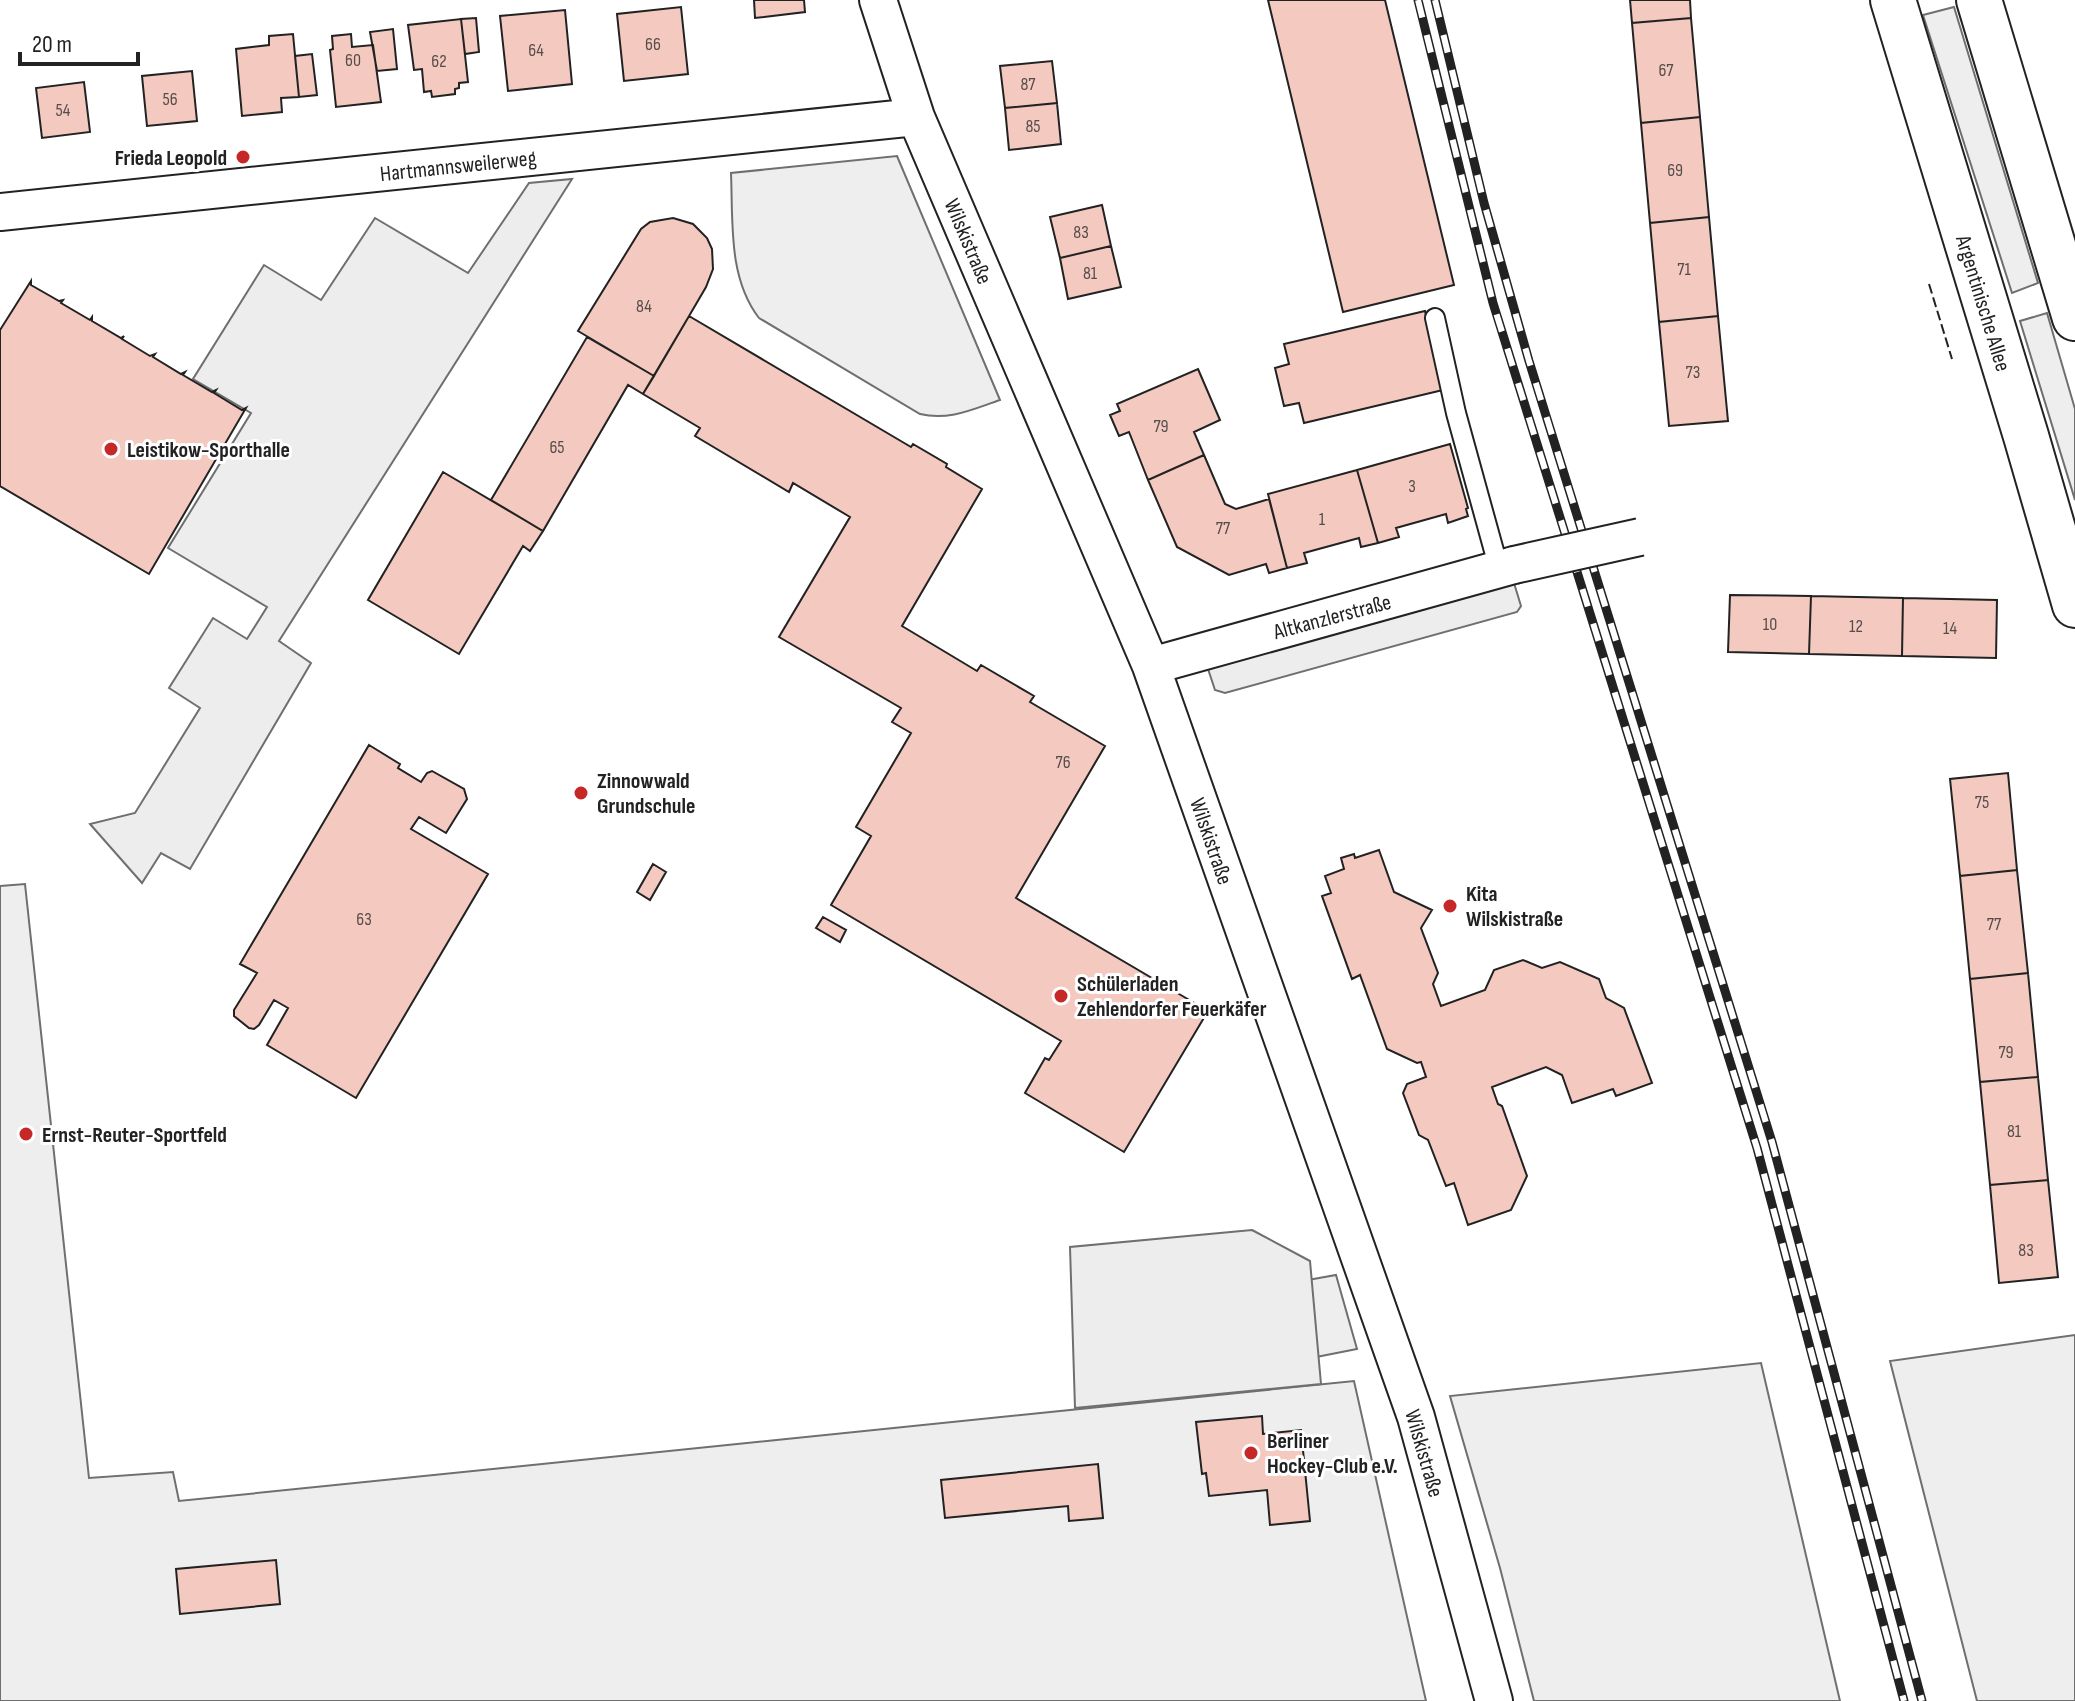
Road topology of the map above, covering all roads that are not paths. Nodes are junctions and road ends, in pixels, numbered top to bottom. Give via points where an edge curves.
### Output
1 (878, 0) edge
2 (1893, 0) edge
3 (1979, 0) edge
4 (916, 117) junction
5 (0, 212) edge
6 (1435, 318) dead end
7 (2075, 318) edge
8 (1640, 537) dead end
9 (1506, 567) junction
10 (2075, 605) edge
11 (1151, 666) junction
12 (1494, 1701) edge

1 - 4 street, Wilskistraße
2 - 10 main road, Argentinische Allee
3 - 7 main road
4 - 5 street, Hartmannsweilerweg
4 - 11 street, Wilskistraße
6 - 9 lane via 1456,413
8 - 9 street, Altkanzlerstraße, bridge
9 - 11 street, Altkanzlerstraße
11 - 12 street, Wilskistraße via 1416,1417

